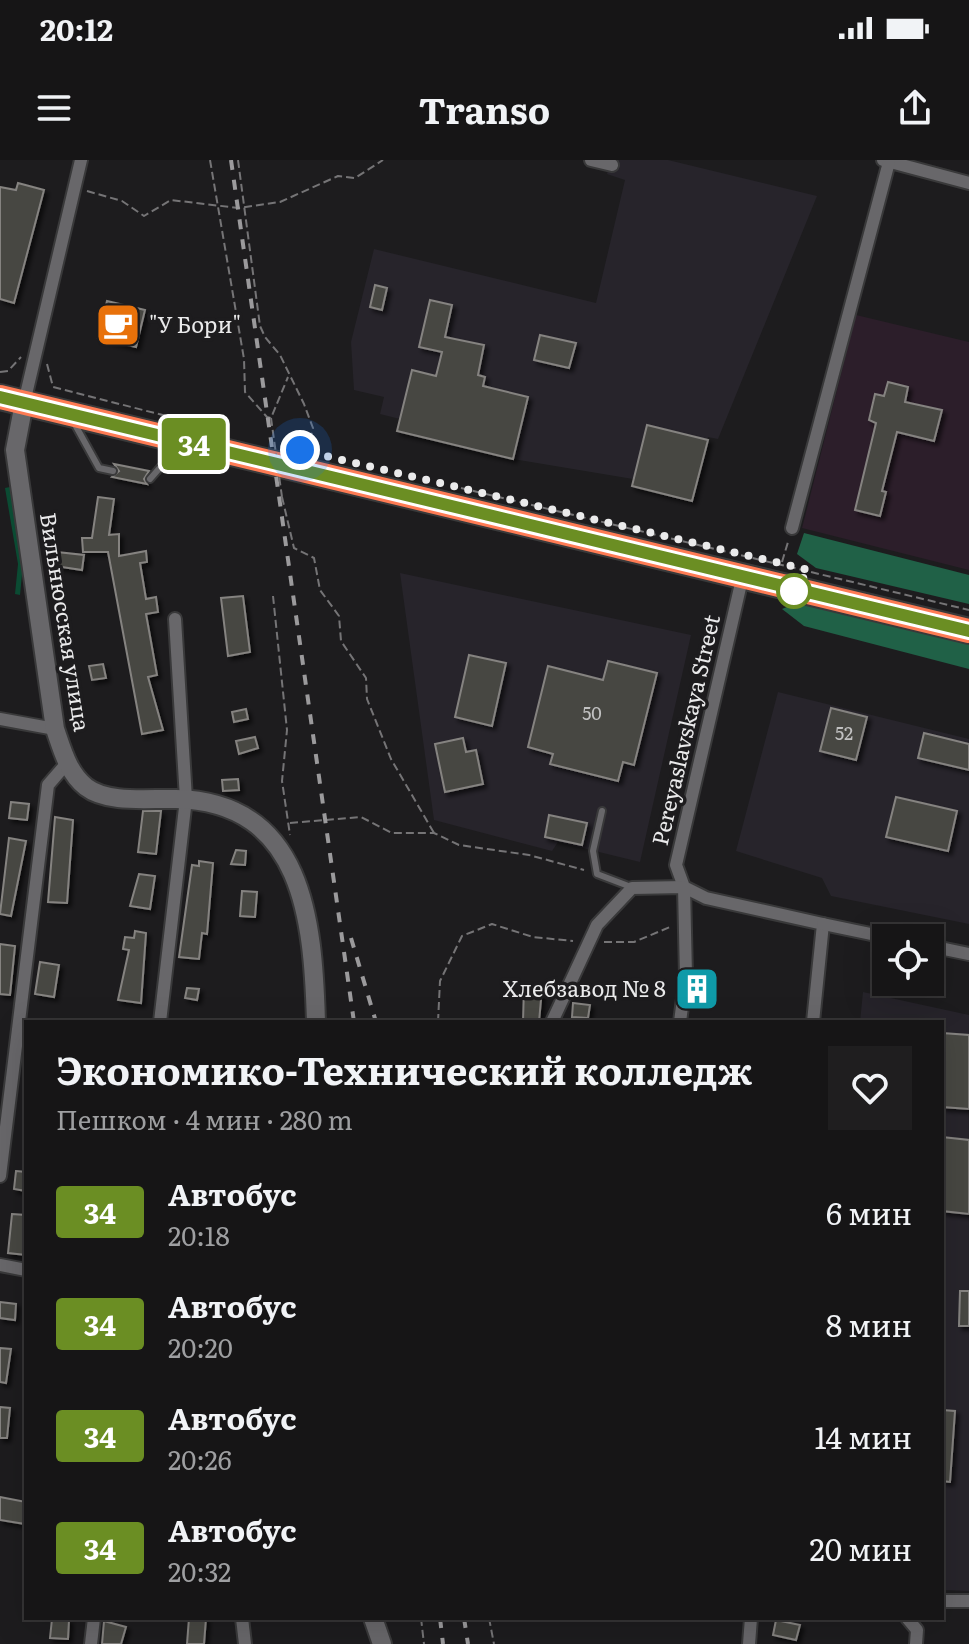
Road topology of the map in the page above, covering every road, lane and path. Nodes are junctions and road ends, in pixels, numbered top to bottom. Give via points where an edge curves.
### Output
1 (81, 160) edge
2 (210, 160) edge
3 (238, 160) edge
4 (383, 160) edge
5 (591, 160) edge
6 (886, 161) edge
7 (612, 165) dead end
8 (928, 166) edge
9 (969, 183) edge
10 (73, 187) junction
11 (218, 206) junction
12 (244, 208) junction
13 (21, 357) dead end
14 (47, 363) dead end
15 (0, 372) edge
16 (288, 377) junction
17 (12, 400) edge
18 (70, 414) junction
19 (271, 418) junction
20 (238, 434) dead end
21 (183, 442) junction
22 (269, 442) dead end
23 (284, 446) dead end
24 (7, 448) edge
25 (315, 453) dead end
26 (113, 471) dead end
27 (150, 479) dead end
28 (455, 486) dead end
29 (792, 528) joint
30 (782, 564) junction
31 (742, 579) junction
32 (273, 596) dead end
33 (969, 610) edge
34 (175, 619) dead end
35 (969, 631) edge
36 (0, 719) edge
37 (55, 729) junction
38 (67, 763) junction
39 (186, 799) junction
40 (602, 811) dead end
41 (290, 823) junction
42 (434, 833) junction
43 (290, 838) dead end
44 (597, 874) junction
45 (684, 887) junction
46 (632, 888) junction
47 (686, 920) junction
48 (823, 924) junction
49 (872, 934) edge
50 (589, 942) junction
51 (944, 949) edge
52 (969, 954) edge
53 (160, 1020) edge
54 (316, 1020) edge
55 (438, 1020) edge
56 (553, 1020) edge
57 (680, 1020) edge
58 (813, 1020) edge
59 (0, 1176) edge
60 (0, 1265) edge
61 (24, 1270) edge
62 (944, 1601) edge
63 (969, 1601) edge
64 (94, 1620) edge
65 (242, 1620) edge
66 (373, 1620) edge
67 (421, 1620) edge
68 (490, 1620) edge
69 (751, 1620) edge
70 (909, 1620) edge
71 (376, 1642) edge
72 (91, 1644) edge
73 (245, 1644) edge
74 (424, 1644) edge
75 (494, 1644) edge
76 (749, 1644) edge
77 (916, 1644) edge

1 - 10 street
2 - 11 path
3 - 12 path
4 - 12 path via 355,178 338,176 280,202
5 - 7 street
6 - 8 street
6 - 29 street
8 - 9 street
10 - 11 path via 122,201 144,216 171,200
10 - 17 street
11 - 12 path
11 - 19 path via 245,392
12 - 16 path via 260,326
13 - 15 path
14 - 20 path via 53,387
16 - 19 path
16 - 25 path via 313,428 309,444 300,450
17 - 18 highway
17 - 24 street, Вильнюсская улица
18 - 21 highway
18 - 26 lane via 99,468
19 - 42 path, bridge via 294,548 314,558 320,590 339,616 341,641 366,678 367,699 391,759
21 - 27 lane
21 - 31 highway
22 - 23 path
24 - 37 street, Вильнюсская улица
28 - 30 path
29 - 30 path
30 - 33 path
31 - 35 highway
31 - 45 street, Pereyaslavskaya Street via 681,831 676,865
32 - 41 path via 287,730 282,781
34 - 39 street
36 - 37 street
37 - 38 street, Вильнюсская улица
38 - 39 street via 87,788 117,797
38 - 59 street, Вильнюсская улица via 48,785
39 - 53 street
39 - 54 street via 240,813 270,834 281,849 304,917
40 - 44 lane via 593,851
41 - 42 path via 361,817 392,833
41 - 43 path
42 - 44 path via 459,845 529,855
44 - 46 lane
45 - 46 street
45 - 47 street, Pereyaslavskaya Street
45 - 48 street via 706,898
46 - 50 street via 597,925
47 - 50 path via 634,942
47 - 57 street, Pereyaslavskaya Street
48 - 49 street
48 - 58 street
50 - 55 path via 533,937 492,924 462,936 440,981
50 - 56 street
51 - 52 street
60 - 61 street
62 - 63 street
64 - 72 street
65 - 73 street
66 - 71 street
67 - 74 path
68 - 75 path
69 - 76 street
70 - 77 street via 917,1630

